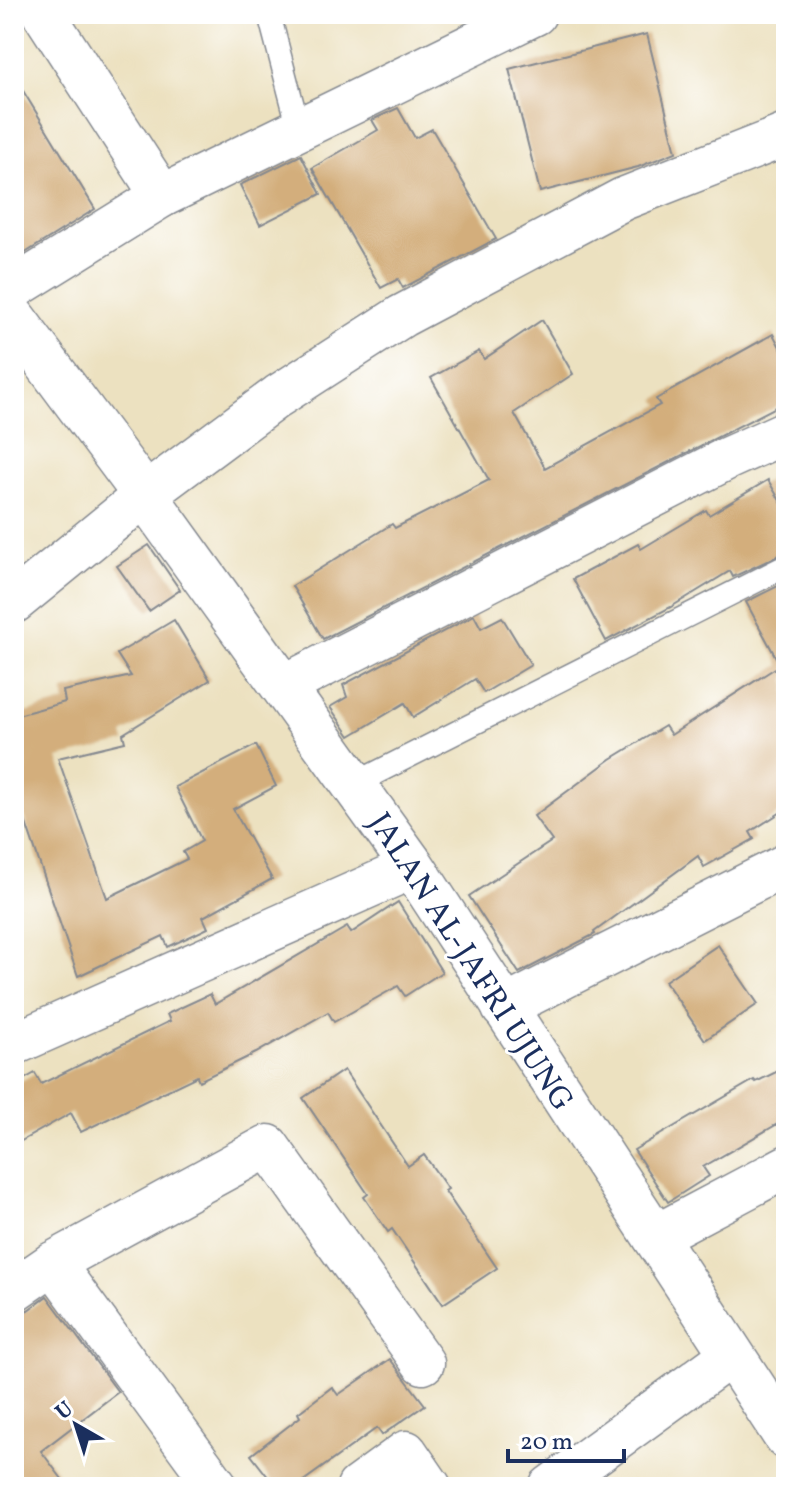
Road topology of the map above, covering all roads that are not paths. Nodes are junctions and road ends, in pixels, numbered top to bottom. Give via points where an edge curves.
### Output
1 (44, 14) edge
2 (269, 14) edge
3 (535, 14) edge
4 (299, 129) junction
5 (786, 135) edge
6 (162, 196) junction
7 (14, 288) edge
8 (14, 319) edge
9 (786, 432) edge
10 (145, 495) junction
11 (786, 566) edge
12 (14, 602) edge
13 (284, 686) junction
14 (354, 784) junction
15 (786, 865) edge
16 (413, 867) junction
17 (503, 1008) junction
18 (14, 1044) edge
19 (786, 1167) edge
20 (654, 1237) junction
21 (53, 1263) junction
22 (14, 1290) edge
23 (731, 1355) junction
24 (423, 1363) dead end
25 (786, 1437) edge
26 (217, 1487) edge
27 (358, 1487) edge
28 (430, 1487) edge
29 (550, 1487) edge

1 - 6 street
2 - 4 lane
3 - 4 street
4 - 6 street
5 - 10 street via 623,199 402,316 278,396
6 - 7 street
8 - 10 street, JALAN AL-JAFRI UJUNG
9 - 13 street
10 - 12 street
10 - 13 street, JALAN AL-JAFRI UJUNG
11 - 14 lane
13 - 14 street, JALAN AL-JAFRI UJUNG
14 - 16 street, JALAN AL-JAFRI UJUNG
15 - 17 street
16 - 17 street, JALAN AL-JAFRI UJUNG
16 - 18 street
17 - 20 street, JALAN AL-JAFRI UJUNG
19 - 20 street
20 - 23 street, JALAN AL-JAFRI UJUNG
21 - 22 street
21 - 24 street via 268,1146
21 - 26 street
23 - 25 street, JALAN AL-JAFRI UJUNG
23 - 29 street
27 - 28 street via 406,1452

